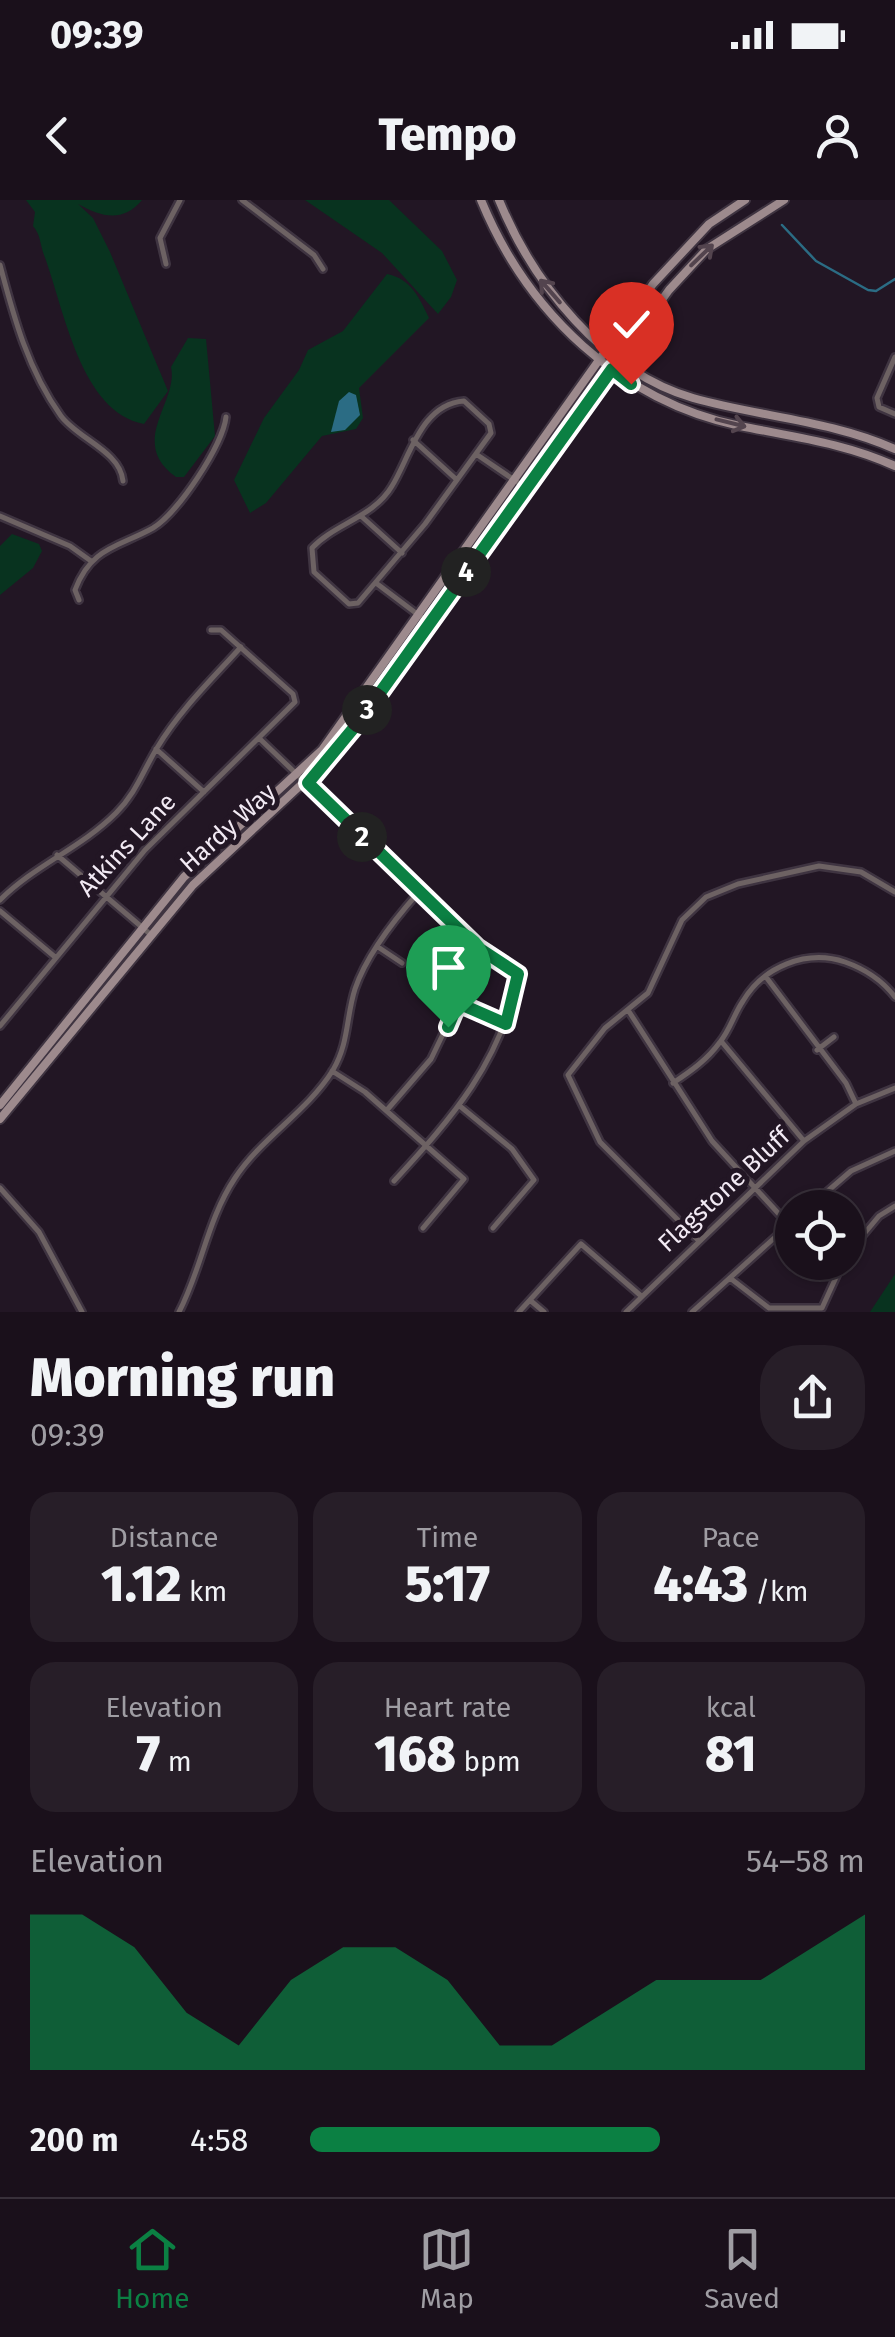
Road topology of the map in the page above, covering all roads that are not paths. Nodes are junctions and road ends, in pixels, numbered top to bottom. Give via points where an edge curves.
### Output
1 (180, 200) edge
2 (242, 200) edge
3 (481, 200) edge
4 (499, 200) edge
5 (745, 200) edge
6 (784, 200) edge
7 (166, 264) dead end
8 (0, 265) edge
9 (322, 268) dead end
10 (12, 311) junction
11 (0, 315) edge
12 (610, 350) junction
13 (895, 357) edge
14 (620, 358) junction
15 (601, 361) junction
16 (612, 369) junction
17 (895, 414) edge
18 (226, 417) dead end
19 (413, 440) junction
20 (895, 449) edge
21 (476, 454) junction
22 (895, 466) edge
23 (457, 480) junction
24 (516, 481) junction
25 (123, 482) dead end
26 (526, 488) junction
27 (0, 516) edge
28 (360, 516) junction
29 (402, 553) junction
30 (92, 562) junction
31 (376, 583) junction
32 (79, 600) dead end
33 (420, 616) junction
34 (429, 623) junction
35 (211, 630) dead end
36 (241, 647) junction
37 (260, 738) junction
38 (156, 749) junction
39 (298, 774) junction
40 (308, 783) junction
41 (204, 792) junction
42 (57, 855) junction
43 (895, 892) edge
44 (418, 893) junction
45 (104, 897) junction
46 (0, 900) edge
47 (0, 911) edge
48 (146, 930) junction
49 (378, 947) junction
50 (56, 958) junction
51 (402, 963) dead end
52 (765, 976) junction
53 (895, 997) edge
54 (628, 1010) junction
55 (0, 1012) edge
56 (7, 1018) junction
57 (506, 1024) junction
58 (0, 1026) edge
59 (834, 1037) dead end
60 (721, 1041) junction
61 (817, 1050) junction
62 (332, 1071) junction
63 (673, 1083) junction
64 (895, 1088) edge
65 (856, 1104) junction
66 (0, 1105) edge
67 (460, 1106) junction
68 (387, 1110) junction
69 (0, 1120) edge
70 (804, 1141) junction
71 (426, 1146) junction
72 (895, 1152) edge
73 (394, 1181) dead end
74 (0, 1188) edge
75 (755, 1189) junction
76 (829, 1190) edge
77 (895, 1206) edge
78 (775, 1208) edge
79 (423, 1228) dead end
80 (493, 1228) dead end
81 (865, 1232) edge
82 (775, 1238) edge
83 (699, 1241) junction
84 (730, 1278) junction
85 (834, 1280) edge
86 (640, 1296) junction
87 (530, 1300) junction
88 (82, 1312) edge
89 (179, 1312) edge
90 (519, 1312) edge
91 (544, 1312) edge
92 (626, 1312) edge
93 (692, 1312) edge

1 - 7 street via 160,238
2 - 9 street
3 - 15 main road via 530,292
12 -> 4 main road via 542,284
5 - 12 main road, Hardy Way via 684,247
14 -> 6 main road, Hardy Way via 707,249
8 - 10 street
10 - 11 street
10 - 25 street via 49,398 73,429 118,463
12 - 14 main road
12 - 15 main road, Hardy Way
13 - 17 street via 877,398 879,407
14 - 16 main road, Hardy Way
14 - 20 main road via 688,396 800,419
15 - 16 main road
15 - 24 main road, Hardy Way
16 -> 22 main road via 693,413 865,452
16 - 26 main road, Hardy Way
18 - 30 street via 224,434 166,518
19 - 21 street via 464,401 489,424 491,433
19 - 23 street
19 - 28 street via 391,488
21 - 23 street
21 - 24 street
23 - 29 street
24 - 26 street
24 - 33 main road, Hardy Way
26 - 34 main road, Hardy Way
27 - 30 street
28 - 29 street
28 - 31 street via 320,540 310,563 349,604
29 - 31 street
30 - 32 street via 76,590
31 - 33 street
33 - 34 street
33 - 39 main road, Hardy Way
34 - 40 main road, Hardy Way
35 - 36 street via 222,630
36 - 37 street, Atkins Lane via 294,694 295,702
36 - 38 street
37 - 39 street
37 - 41 street, Atkins Lane
38 - 41 street
38 - 42 street via 123,806
39 - 40 street
39 - 48 main road, Hardy Way via 207,854
40 - 44 street
40 - 48 main road, Hardy Way
41 - 45 street, Atkins Lane
42 - 45 street
42 - 46 street
43 - 54 street via 861,872 819,866 722,889 682,920 657,980
44 - 49 street
44 - 57 street via 518,974
45 - 48 street
45 - 50 street, Atkins Lane
47 - 50 street
48 - 66 main road, Hardy Way
48 - 69 main road, Hardy Way
49 - 51 street
49 - 62 street via 356,986 349,1033
50 - 56 street, Atkins Lane
52 - 53 street via 788,962 834,959 879,980
52 - 60 street
52 - 61 street
54 - 63 street
54 - 83 street via 604,1028 568,1075 600,1142
55 - 56 street
56 - 58 street, Atkins Lane
57 - 67 street
57 - 68 street via 458,1003 431,1059
59 - 61 street
60 - 63 street
60 - 70 street
61 - 65 street
62 - 68 street
62 - 89 street via 236,1176 216,1210
63 - 75 street
64 - 65 street, Flagstone Bluff
65 - 70 street, Flagstone Bluff
67 - 71 street
67 - 80 street via 512,1149 534,1180
68 - 71 street
70 - 75 street, Flagstone Bluff
71 - 73 street
71 - 79 street via 464,1179
72 - 76 street via 851,1171
74 - 88 street via 39,1232
75 - 78 street
75 - 83 street, Flagstone Bluff
77 - 81 street
82 - 84 street
83 - 86 street, Flagstone Bluff
84 - 85 street via 770,1308 822,1308
84 - 93 street
86 - 87 street via 580,1244
86 - 92 street, Flagstone Bluff
87 - 90 street
87 - 91 street

